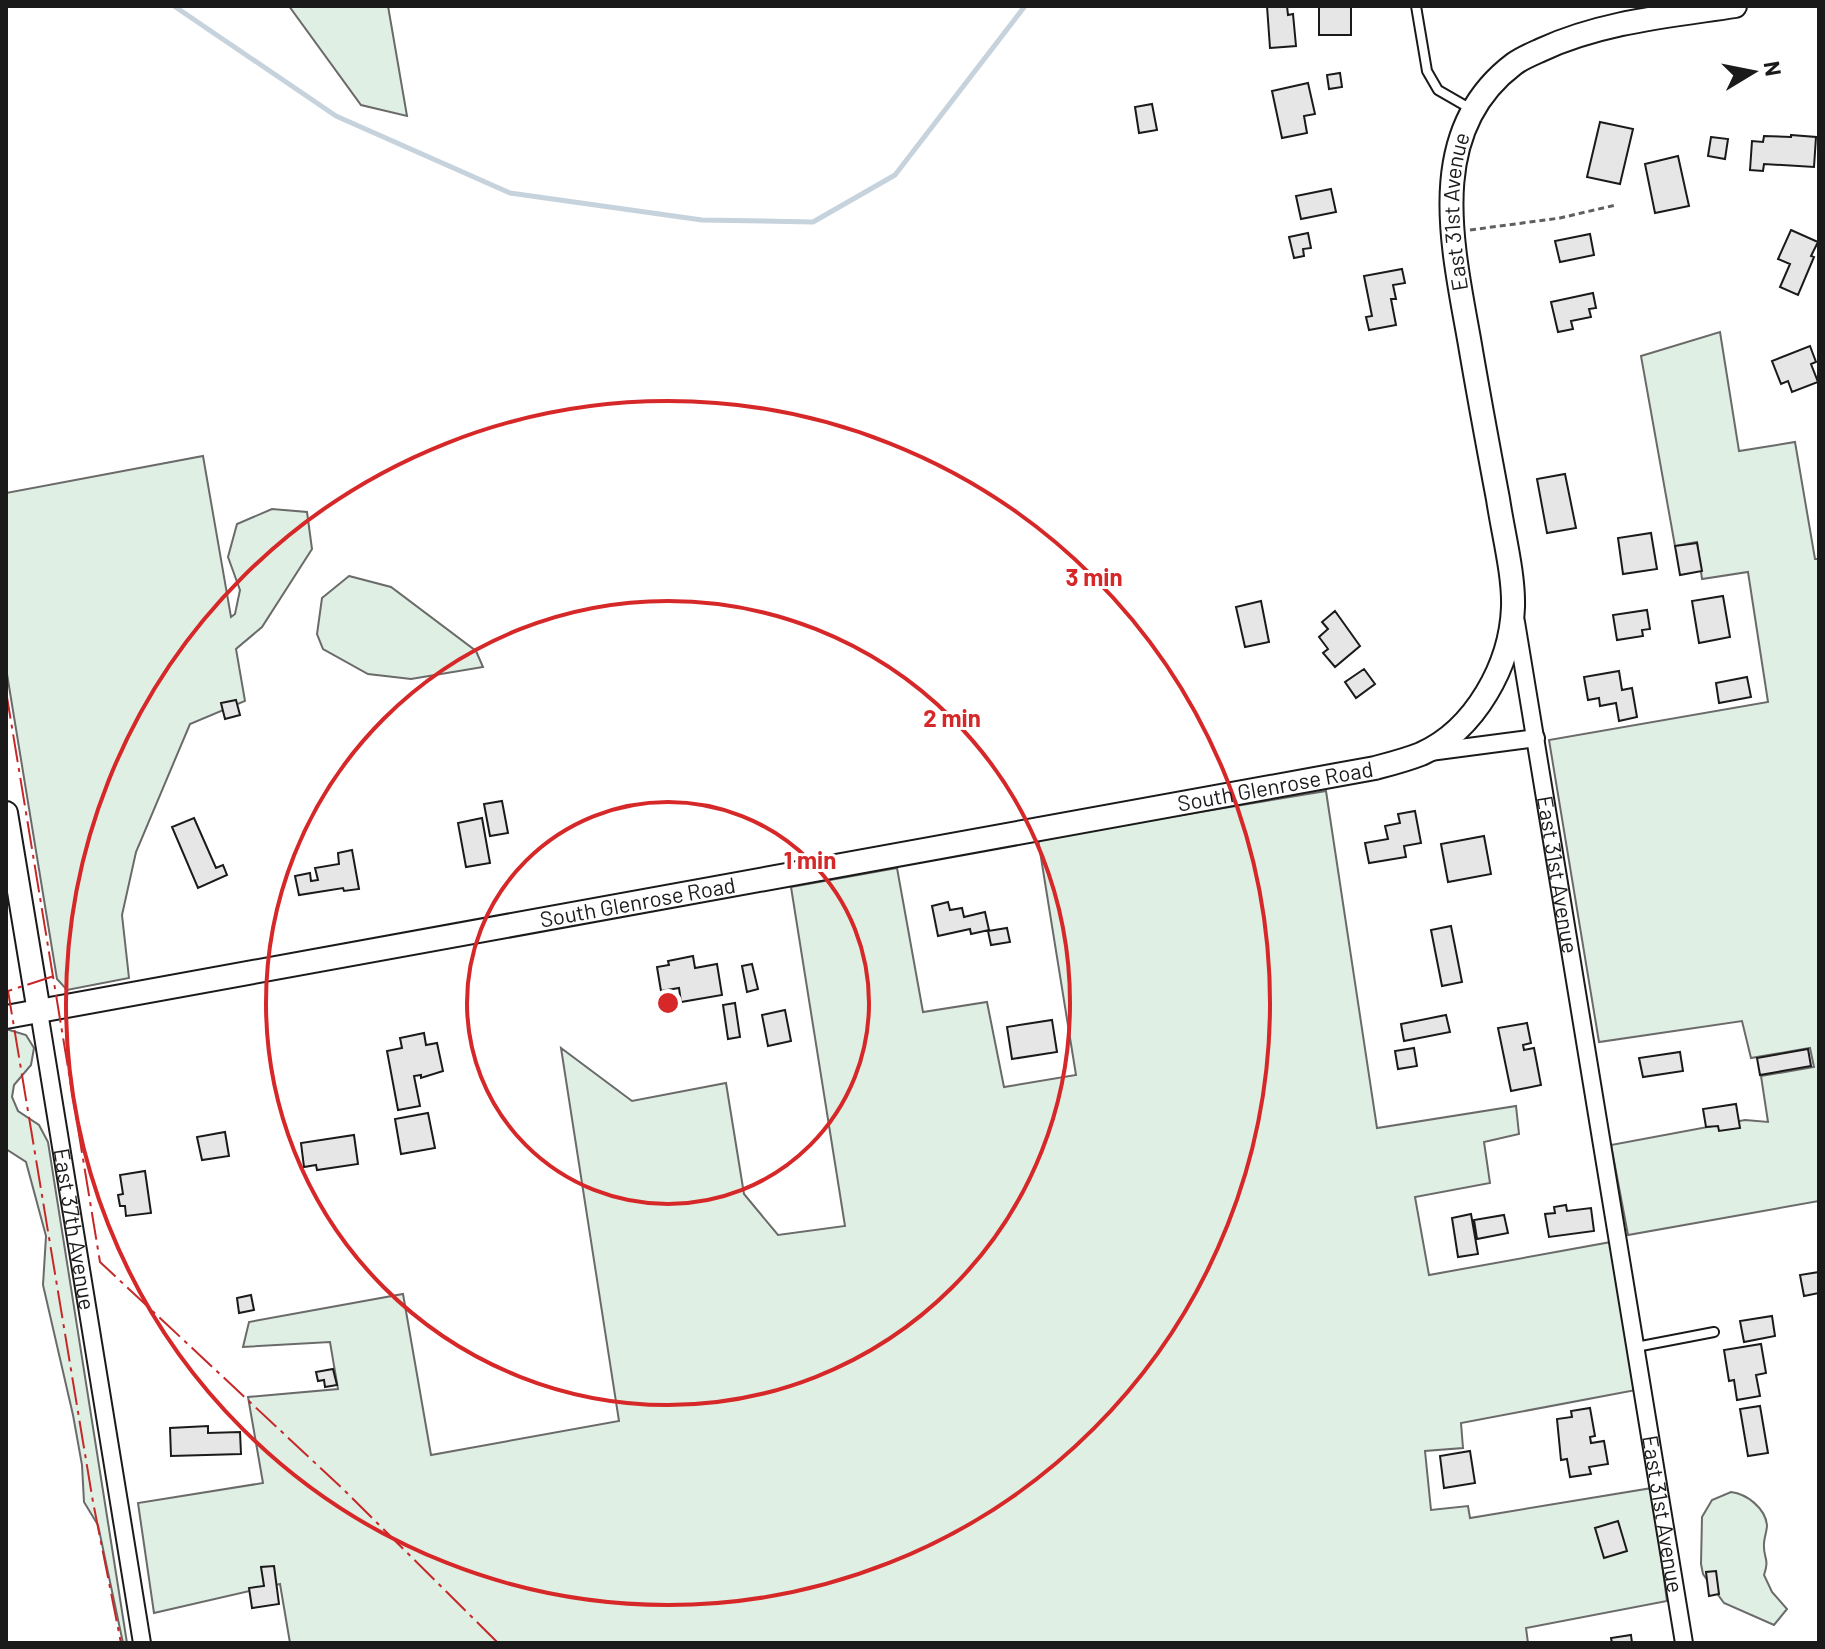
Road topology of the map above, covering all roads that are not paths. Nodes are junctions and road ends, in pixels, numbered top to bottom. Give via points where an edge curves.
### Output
1 (1416, 6) edge
2 (1735, 6) edge
3 (1471, 109) junction
4 (1513, 607) junction
5 (1536, 738) junction
6 (1422, 753) junction
7 (6, 813) edge
8 (39, 1012) junction
9 (6, 1017) edge
10 (1714, 1332) dead end
11 (1636, 1347) junction
12 (142, 1643) edge
13 (1684, 1643) edge

1 - 3 lane via 1427,71 1438,90
2 - 3 street via 1625,23 1568,38 1516,62
3 - 4 street, East 31st Avenue via 1457,150 1450,198 1456,268
4 - 5 street, East 31st Avenue
4 - 6 street, South Glenrose Road via 1500,670 1485,696 1455,731
5 - 6 street
5 - 11 street, East 31st Avenue
6 - 8 street, South Glenrose Road via 1359,771
7 - 8 street, East 37th Avenue
8 - 9 street, South Glenrose Road
8 - 12 street, East 37th Avenue
10 - 11 lane
11 - 13 street, East 31st Avenue

